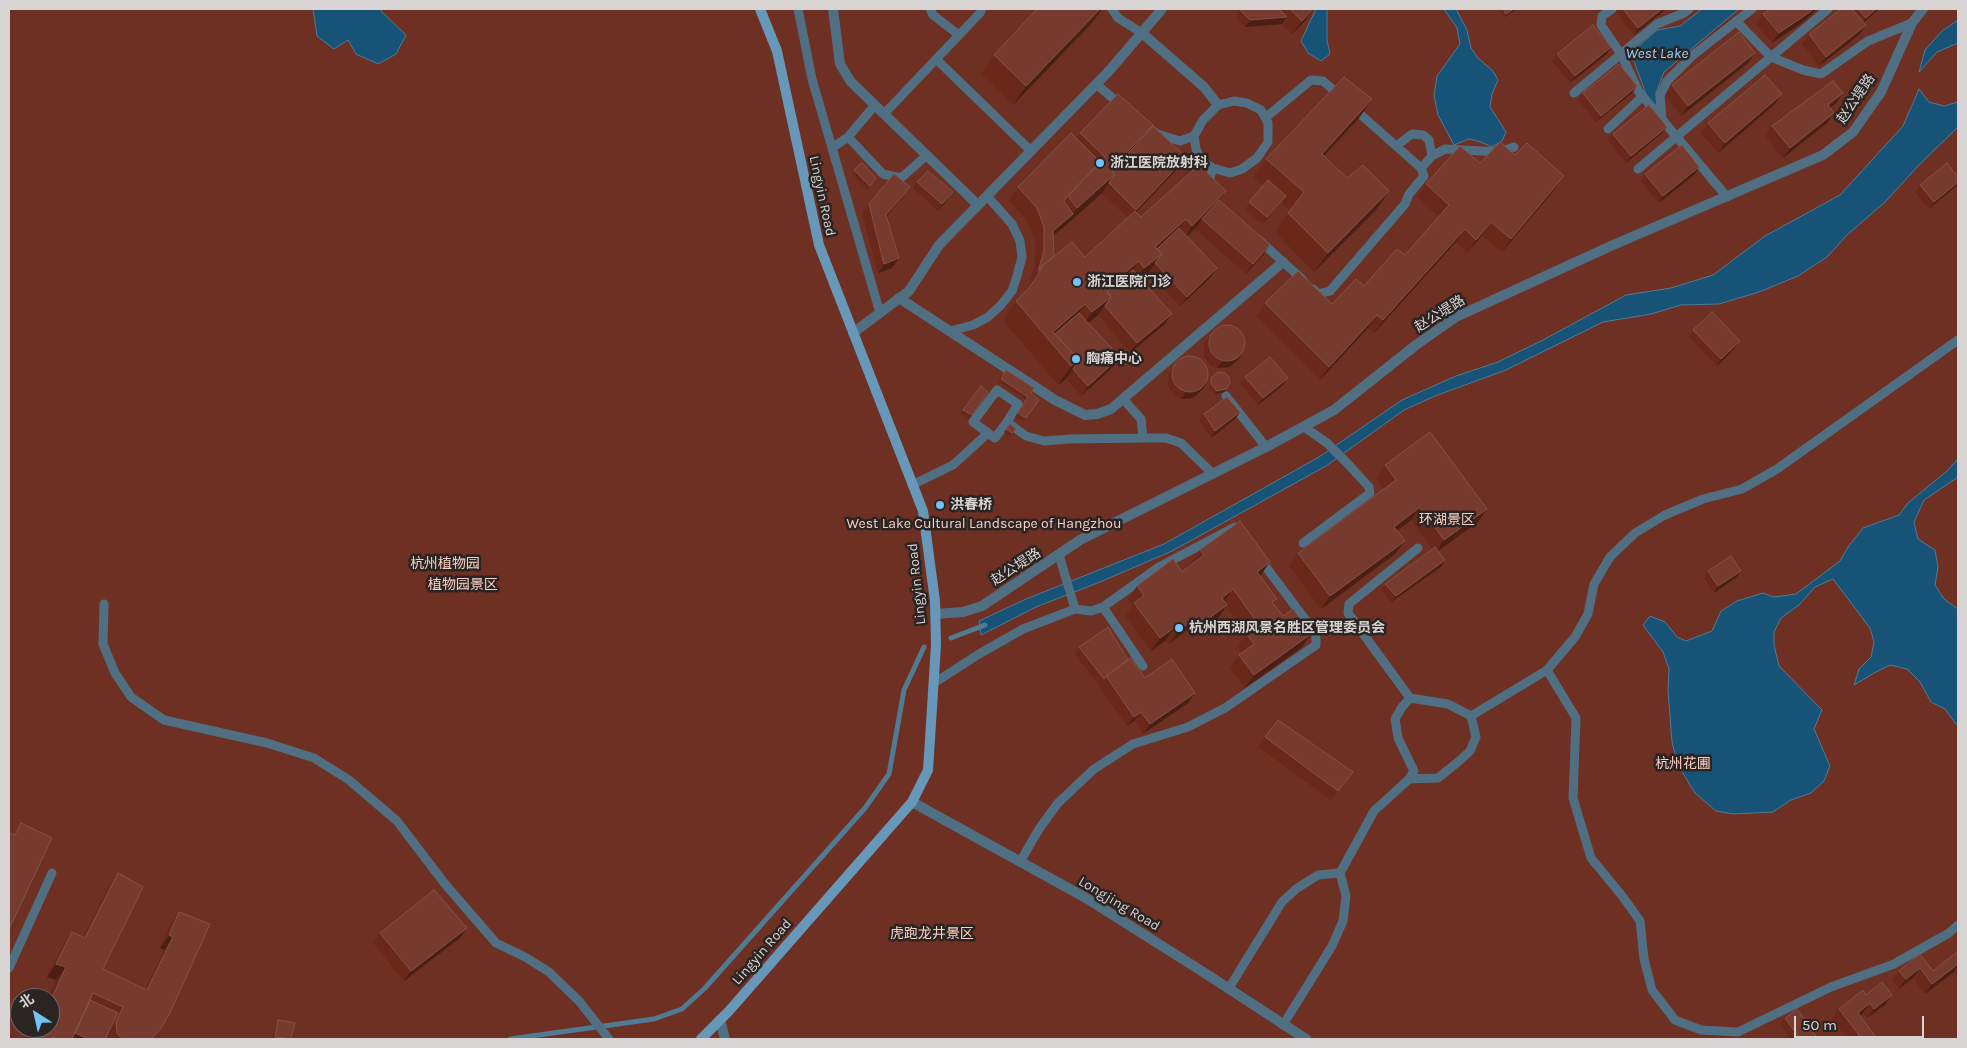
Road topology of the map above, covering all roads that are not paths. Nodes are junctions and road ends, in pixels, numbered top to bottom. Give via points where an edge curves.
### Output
1 (760, 9) edge
2 (798, 9) edge
3 (833, 9) edge
4 (930, 9) edge
5 (982, 9) edge
6 (1112, 9) edge
7 (1162, 9) edge
8 (1612, 9) edge
9 (1689, 9) edge
10 (1752, 9) edge
11 (1828, 9) edge
12 (1923, 9) edge
13 (1736, 21) junction
14 (1912, 23) junction
15 (1142, 33) junction
16 (959, 35) junction
17 (1621, 54) junction
18 (1771, 57) junction
19 (936, 59) junction
20 (1096, 84) junction
21 (1574, 93) dead end
22 (1643, 96) junction
23 (875, 105) junction
24 (1218, 105) junction
25 (884, 114) junction
26 (1265, 118) junction
27 (1662, 120) junction
28 (1608, 129) dead end
29 (1194, 136) junction
30 (1676, 136) junction
31 (848, 137) junction
32 (1396, 146) junction
33 (1514, 147) dead end
34 (832, 148) junction
35 (1031, 151) junction
36 (927, 155) junction
37 (1432, 156) junction
38 (1213, 168) junction
39 (1421, 168) junction
40 (1638, 169) dead end
41 (987, 196) junction
42 (1210, 196) edge
43 (1727, 197) junction
44 (978, 205) junction
45 (1254, 236) edge
46 (1283, 262) junction
47 (899, 298) junction
48 (880, 313) junction
49 (950, 331) junction
50 (853, 333) junction
51 (1958, 340) edge
52 (1226, 396) edge
53 (1123, 399) junction
54 (1007, 422) junction
55 (1304, 427) junction
56 (988, 433) junction
57 (1143, 438) junction
58 (1266, 447) junction
59 (1213, 474) junction
60 (912, 485) junction
61 (1240, 531) edge
62 (1303, 543) dead end
63 (1252, 547) edge
64 (1418, 548) dead end
65 (1059, 555) junction
66 (104, 604) dead end
67 (1103, 607) junction
68 (1075, 608) junction
69 (936, 614) junction
70 (1143, 666) dead end
71 (1547, 670) junction
72 (934, 683) junction
73 (1410, 698) junction
74 (1471, 716) junction
75 (1409, 779) junction
76 (912, 802) junction
77 (1020, 862) junction
78 (52, 873) dead end
79 (1340, 873) junction
80 (1958, 925) edge
81 (9, 968) edge
82 (1229, 988) junction
83 (720, 1020) junction
84 (1284, 1024) junction
85 (608, 1038) edge
86 (701, 1039) edge
87 (725, 1039) edge
88 (1306, 1039) edge

1 - 50 main road, Lingyin Road via 777,51 819,245
2 - 34 lane via 812,79
3 - 23 street via 840,64 851,82
4 - 16 lane via 933,16
5 - 16 lane
6 - 15 lane via 1118,18
7 - 15 street
8 - 17 lane via 1602,16 1601,25
9 - 17 lane via 1657,24
10 - 13 lane
11 - 18 lane
12 - 14 street, 赵公堤路
13 - 18 lane
13 - 27 lane via 1667,81 1660,96
14 - 18 lane via 1868,41 1821,74
14 - 43 street, 赵公堤路 via 1881,92 1853,132 1823,155
15 - 20 street
15 - 24 street via 1204,87
16 - 19 lane
17 - 21 lane
17 - 22 lane
18 - 30 lane
19 - 25 lane
19 - 35 lane
20 - 29 lane via 1156,134 1180,141
20 - 35 street
22 - 27 lane
22 - 28 lane
23 - 25 street
23 - 31 lane
24 - 26 lane via 1234,101 1247,103 1261,110
24 - 29 lane via 1202,120
25 - 36 street
26 - 32 lane via 1311,80 1323,81
26 - 38 lane via 1268,142 1257,158 1230,173
27 - 30 lane
29 - 38 lane via 1202,162
30 - 40 lane
30 - 43 lane
31 - 34 lane
31 - 36 lane via 883,174 901,178
32 - 37 lane via 1412,134 1423,135 1429,140
32 - 39 lane
33 - 37 lane via 1500,152 1445,149
34 - 48 lane
35 - 41 street
36 - 44 street
37 - 39 lane
38 - 42 lane via 1207,186
39 - 46 lane via 1424,176 1405,204 1330,291 1318,294
41 - 44 street
41 - 49 lane via 1012,224 1020,241 1022,257 1017,276 1012,291 988,317
43 - 55 street, 赵公堤路 via 1456,317 1334,410
44 - 47 street via 938,245 908,291
45 - 46 lane
46 - 53 street
47 - 48 street
47 - 49 street
48 - 50 street
49 - 53 street via 1055,400 1085,415 1111,409
50 - 60 main road, Lingyin Road
51 - 71 lane via 1777,469 1742,489 1702,499 1665,515 1636,533 1610,557 1594,584 1588,614 1575,637
52 - 58 lane
53 - 57 lane via 1141,419
54 - 56 lane via 995,438
54 - 56 lane via 1018,404 997,390 973,422
54 - 57 lane via 1026,436 1044,441
55 - 58 street, 赵公堤路
55 - 62 lane via 1328,443 1369,487 1370,493
56 - 60 lane via 953,466
57 - 59 lane via 1166,438 1180,443
58 - 59 street, 赵公堤路
59 - 65 street, 赵公堤路 via 1080,540
60 - 69 main road, Lingyin Road via 922,511
61 - 67 lane via 1234,527 1159,567
63 - 77 lane via 1316,634 1316,645 1224,708 1188,727 1133,744 1094,769 1054,810
64 - 73 lane via 1349,604 1348,613
65 - 68 lane
65 - 69 street, 赵公堤路 via 982,606 963,612
66 - 85 lane via 103,644 115,673 131,698 164,720 267,743 314,758 349,780 397,821 444,884 496,943 549,972 579,1001
67 - 68 lane via 1091,611
67 - 70 lane
68 - 72 lane via 1023,629
69 - 72 main road, Lingyin Road
71 - 74 lane
71 - 80 lane via 1576,718 1573,798 1591,858 1640,921 1644,959 1652,990 1675,1020 1701,1030 1738,1032 1831,987 1894,964
72 - 76 main road, Lingyin Road via 928,770
73 - 74 lane via 1448,704
73 - 75 lane via 1395,719 1398,738 1414,771
74 - 75 lane via 1476,737 1470,751 1438,778
75 - 79 lane via 1374,811
76 - 77 street, Longjing Road
76 - 83 main road, Lingyin Road
77 - 82 street, Longjing Road via 1086,898
78 - 81 lane
79 - 82 lane via 1318,875 1282,902
79 - 84 lane via 1346,896 1343,921 1332,946
82 - 84 street, Longjing Road
83 - 86 main road, Lingyin Road
83 - 87 street
84 - 88 street, Longjing Road

